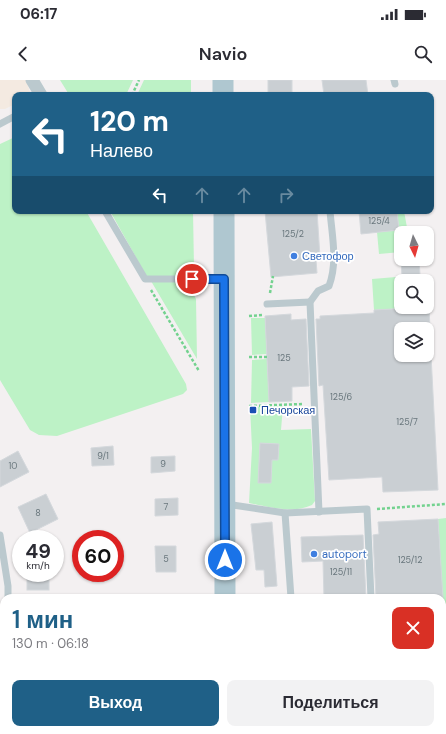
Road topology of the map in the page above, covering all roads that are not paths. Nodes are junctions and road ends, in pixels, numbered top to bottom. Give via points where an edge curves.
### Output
1 (32, 80) edge
2 (223, 80) edge
3 (39, 92) edge
4 (223, 92) edge
5 (12, 118) edge
6 (0, 124) edge
7 (107, 214) edge
8 (224, 214) edge
9 (330, 214) edge
10 (224, 279) junction
11 (310, 302) junction
12 (267, 304) dead end
13 (225, 504) junction
14 (319, 512) junction
15 (285, 513) junction
16 (0, 535) edge
17 (4, 576) edge
18 (7, 594) edge
19 (225, 594) edge
20 (291, 594) edge
21 (371, 594) edge

1 - 3 street
2 - 4 main road
5 - 6 lane
7 - 10 lane via 145,279
8 - 10 main road
9 - 11 lane via 334,265 332,277 329,286 318,291
10 - 13 main road
11 - 12 lane
11 - 14 lane
13 - 15 lane
13 - 19 main road
14 - 15 lane
14 - 21 lane via 367,509
15 - 20 lane
16 - 17 lane
17 - 18 lane

